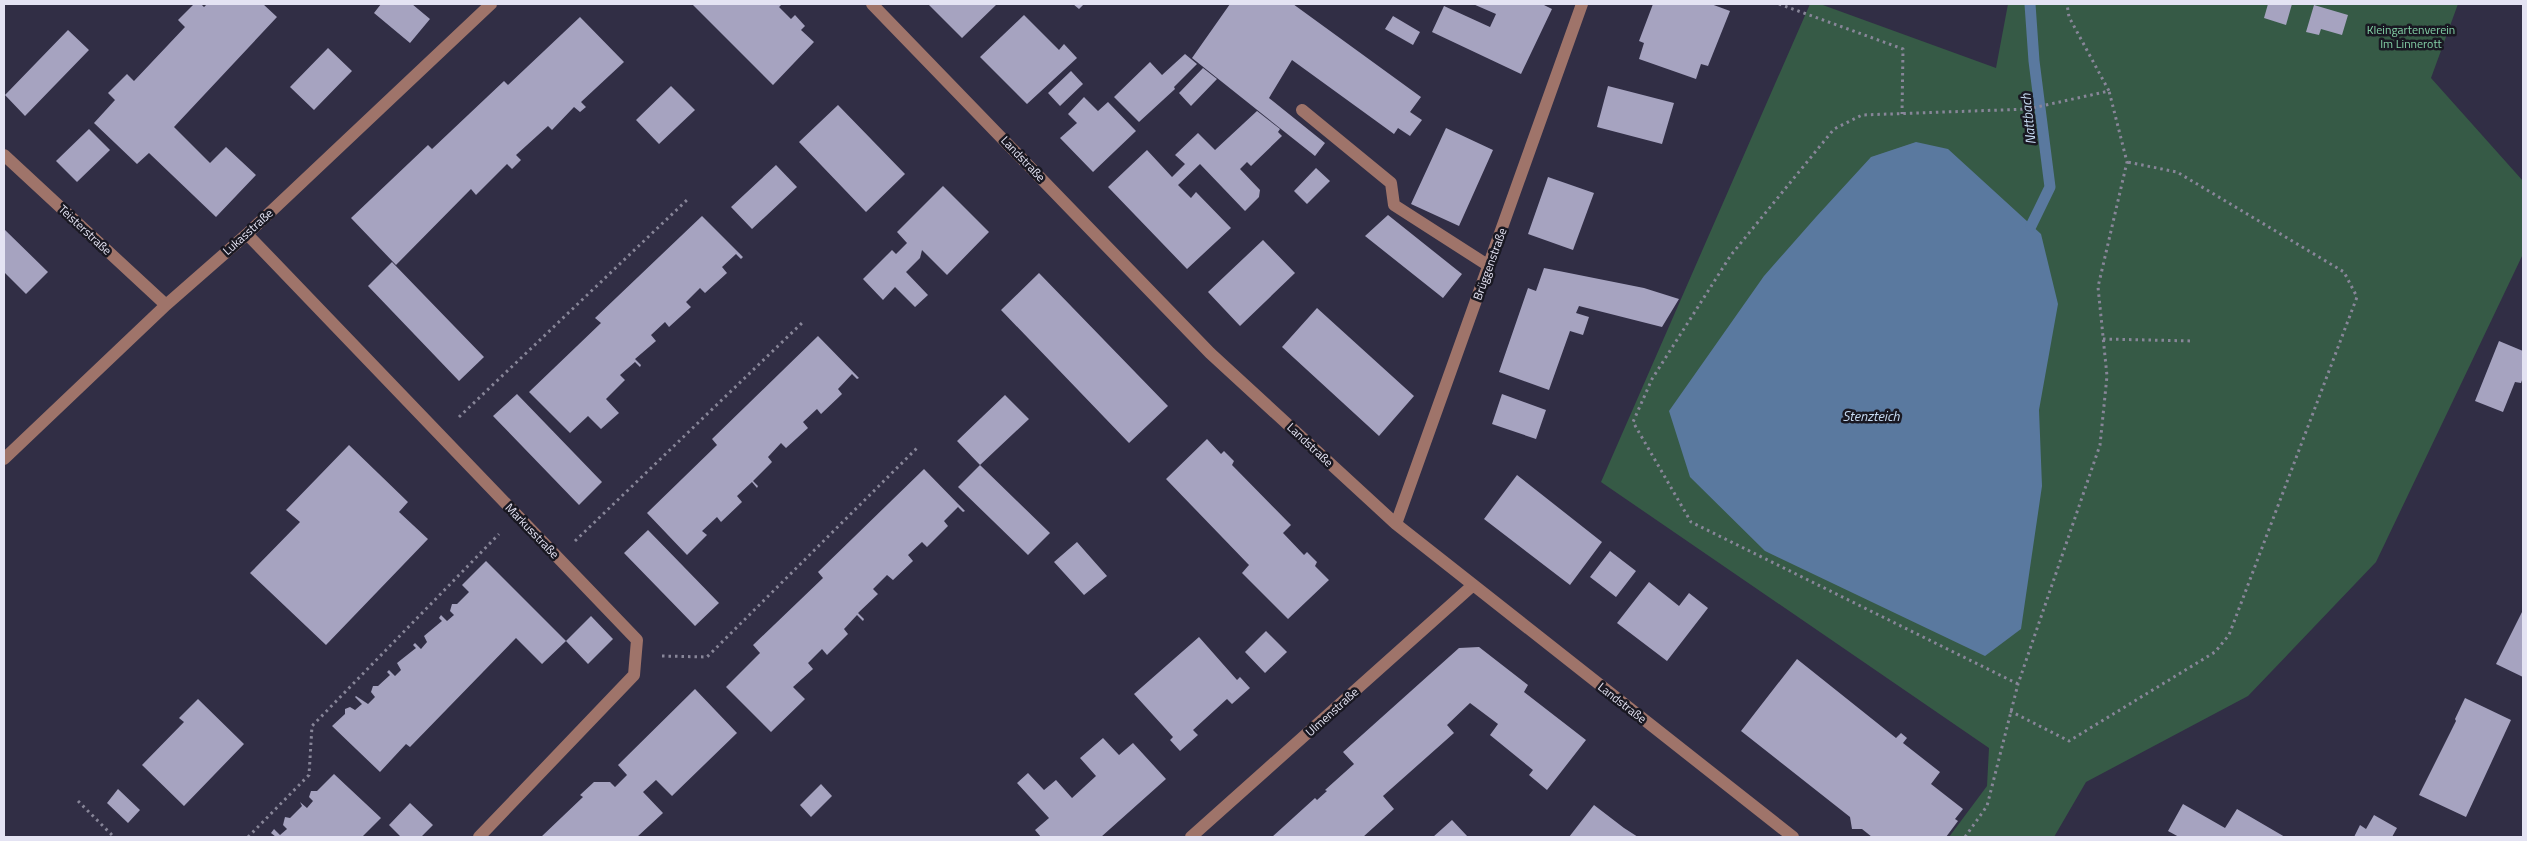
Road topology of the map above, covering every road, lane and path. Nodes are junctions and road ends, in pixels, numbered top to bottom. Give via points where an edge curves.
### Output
1 (490, 4) edge
2 (872, 4) edge
3 (1582, 4) edge
4 (1779, 4) edge
5 (2067, 4) edge
6 (2109, 91) junction
7 (1302, 110) dead end
8 (1902, 114) junction
9 (4, 154) edge
10 (2127, 162) junction
11 (688, 199) dead end
12 (247, 234) junction
13 (1489, 266) junction
14 (166, 306) junction
15 (802, 323) dead end
16 (2103, 340) junction
17 (2194, 342) dead end
18 (440, 435) junction
19 (917, 448) dead end
20 (4, 459) edge
21 (517, 515) junction
22 (1396, 524) junction
23 (558, 557) junction
24 (1472, 586) junction
25 (636, 655) junction
26 (2018, 684) junction
27 (2010, 712) junction
28 (78, 801) dead end
29 (114, 837) edge
30 (248, 837) edge
31 (479, 837) edge
32 (1191, 837) edge
33 (1793, 837) edge
34 (1965, 837) edge

1 - 12 street, Lukasstraße
2 - 22 street, Landstraße via 1210,353
3 - 13 street, Brüggenstraße
4 - 8 path via 1903,48
5 - 6 path via 2069,17
6 - 8 path via 2028,110
6 - 10 path
7 - 13 street via 1391,183 1394,205
8 - 26 path via 1862,115 1834,129 1731,255 1652,379 1633,422 1691,522
9 - 14 street, Teisterstraße
10 - 16 path via 2098,287
10 - 27 path via 2177,172 2344,272 2357,297 2229,635 2215,652 2069,741
11 - 18 path
12 - 14 street, Lukasstraße
12 - 18 street, Markusstraße
13 - 22 street, Brüggenstraße
14 - 20 street, Lukasstraße
15 - 23 path
16 - 17 path
16 - 26 path via 2107,376 2100,445
18 - 21 street, Markusstraße
19 - 25 path via 707,657
21 - 23 street, Markusstraße
21 - 30 path via 312,726 309,775
22 - 24 street, Landstraße
23 - 25 street, Markusstraße via 637,640
24 - 32 street, Ulmenstraße
24 - 33 street, Landstraße
25 - 31 street, Markusstraße via 634,675
26 - 27 path
27 - 34 path via 1988,806
28 - 29 path

